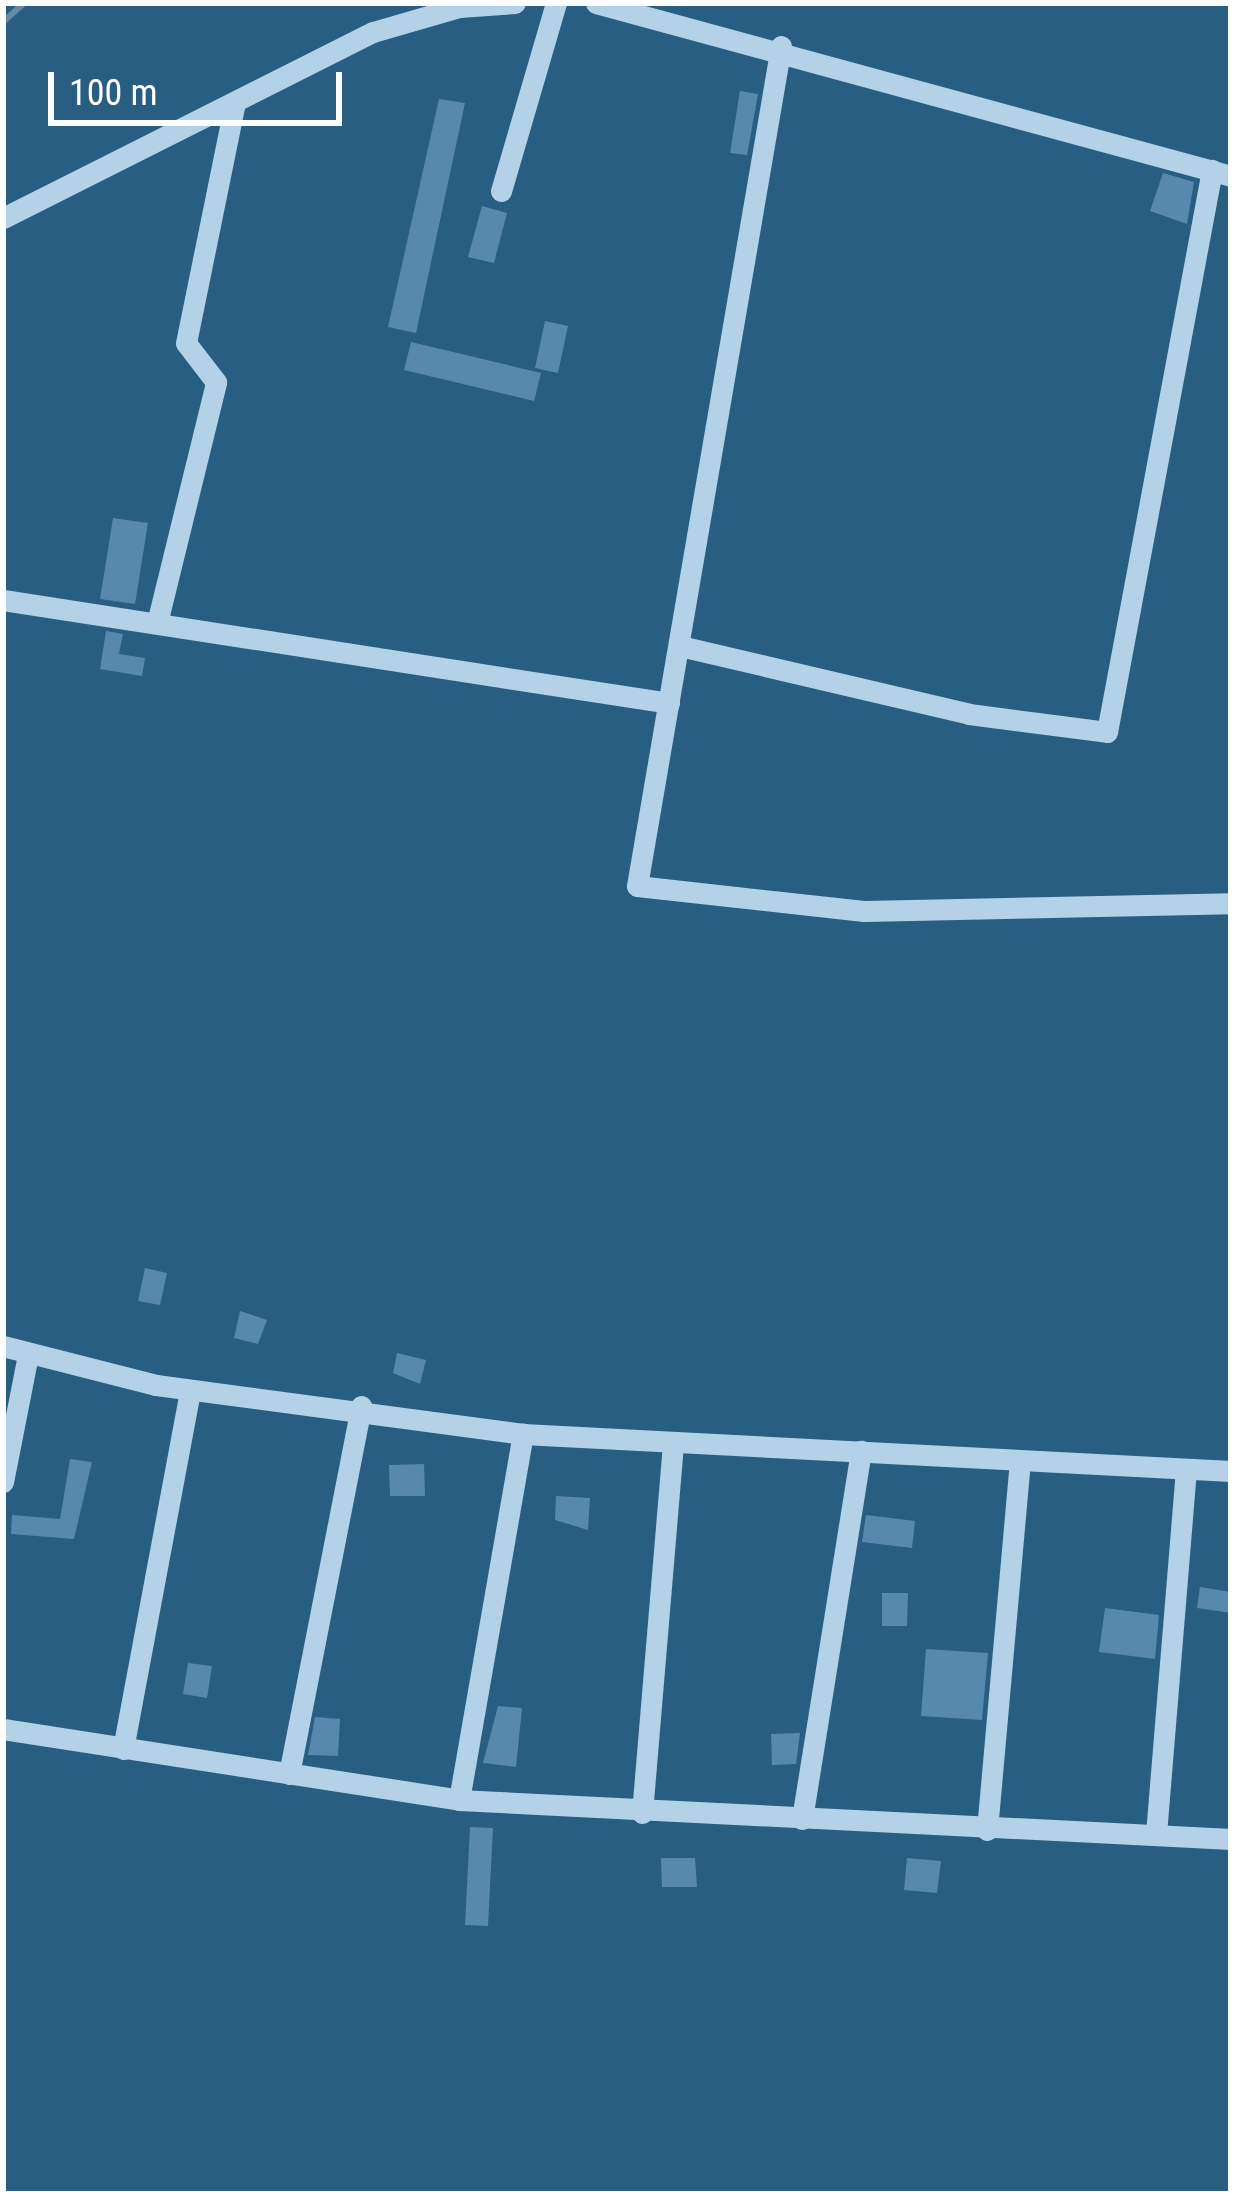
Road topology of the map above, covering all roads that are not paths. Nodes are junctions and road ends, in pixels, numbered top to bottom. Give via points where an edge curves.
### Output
1 (515, 3) edge
2 (556, 3) edge
3 (596, 3) edge
4 (781, 46) junction
5 (234, 107) junction
6 (1222, 173) edge
7 (501, 191) dead end
8 (3, 218) edge
9 (3, 600) edge
10 (157, 622) junction
11 (680, 646) junction
12 (669, 703) junction
13 (1231, 903) edge
14 (3, 1346) edge
15 (28, 1354) junction
16 (190, 1390) junction
17 (362, 1406) junction
18 (524, 1434) junction
19 (674, 1447) junction
20 (861, 1451) junction
21 (1020, 1460) junction
22 (1186, 1470) junction
23 (1231, 1471) edge
24 (3, 1482) edge
25 (3, 1729) edge
26 (123, 1749) junction
27 (290, 1774) junction
28 (459, 1800) junction
29 (642, 1813) junction
30 (802, 1819) junction
31 (987, 1830) junction
32 (1156, 1834) junction
33 (1231, 1839) edge

1 - 5 street via 459,7 373,32
2 - 7 street
3 - 4 street
4 - 6 street
4 - 11 street
5 - 8 street
5 - 10 street via 186,343 216,382
6 - 11 street via 1107,732 969,714
9 - 10 street
10 - 12 street
11 - 12 street
12 - 13 street via 636,878 646,890 864,911
14 - 15 street
15 - 16 street
15 - 24 street
16 - 17 street
16 - 26 street
17 - 18 street
17 - 27 street
18 - 19 street
18 - 28 street
19 - 20 street
19 - 29 street
20 - 21 street
20 - 30 street
21 - 22 street
21 - 31 street
22 - 23 street
22 - 32 street
25 - 26 street
26 - 27 street
27 - 28 street
28 - 29 street
29 - 30 street
30 - 31 street
31 - 32 street
32 - 33 street

